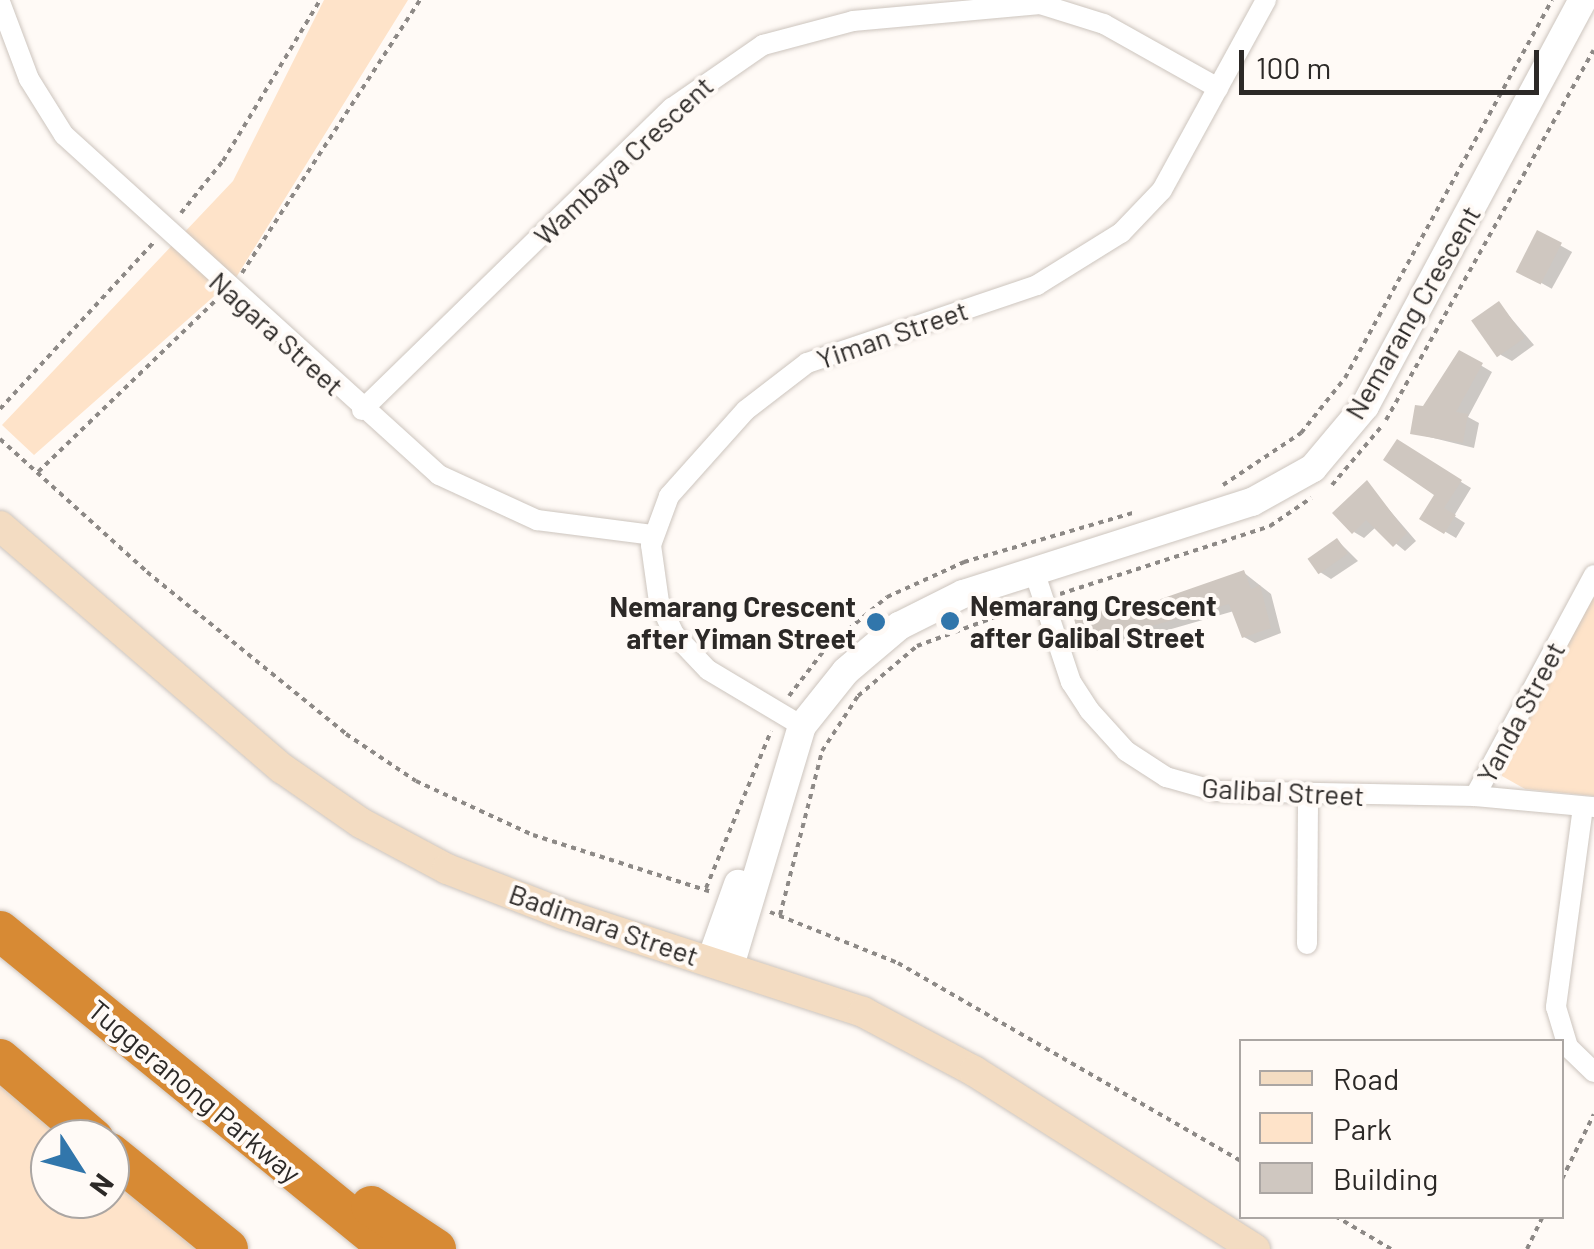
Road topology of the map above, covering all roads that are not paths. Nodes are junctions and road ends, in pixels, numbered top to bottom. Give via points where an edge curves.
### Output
1 (1266, 0) edge
2 (1583, 0) edge
3 (0, 2) edge
4 (1218, 88) junction
5 (362, 410) junction
6 (0, 526) edge
7 (652, 535) junction
8 (1034, 571) junction
9 (1594, 575) edge
10 (802, 726) junction
11 (1308, 796) junction
12 (1475, 796) junction
13 (1589, 807) edge
14 (0, 932) edge
15 (1307, 944) dead end
16 (720, 963) junction
17 (0, 1058) edge
18 (1594, 1072) edge
19 (211, 1106) junction
20 (67, 1119) edge
21 (130, 1168) edge
22 (130, 1192) edge
23 (197, 1249) edge
24 (228, 1249) edge
25 (390, 1249) edge
26 (436, 1249) edge
27 (1256, 1249) edge

1 - 4 street, Yiman Street
2 - 8 street, Nemarang Crescent via 1365,406 1313,468 1252,502
3 - 5 street, Nagara Street via 30,79 64,135
4 - 5 street, Wambaya Crescent via 1104,24 1040,4 853,20 764,45 672,108
4 - 7 street, Yiman Street via 1162,190 1113,240 1037,285 806,363 704,451 669,496
5 - 7 street, Nagara Street via 439,475 482,499 537,520
6 - 16 main road, Badimara Street via 282,769 361,822 464,876
7 - 10 street via 659,602 683,648
8 - 10 street, Nemarang Crescent via 963,594 899,626 846,670
8 - 11 street, Galibal Street via 1071,682 1126,751 1192,787
9 - 12 street, Yanda Street
10 - 16 street, Nemarang Crescent via 762,845 746,864
11 - 12 street, Galibal Street
11 - 15 street
12 - 13 street, Galibal Street
13 - 18 street via 1556,1007 1568,1046
14 - 19 highway, Tuggeranong Parkway
16 - 27 main road, Badimara Street via 863,1012 974,1071
17 - 20 highway
19 - 25 highway, Tuggeranong Parkway
19 - 26 highway
21 - 24 highway
22 - 23 highway

